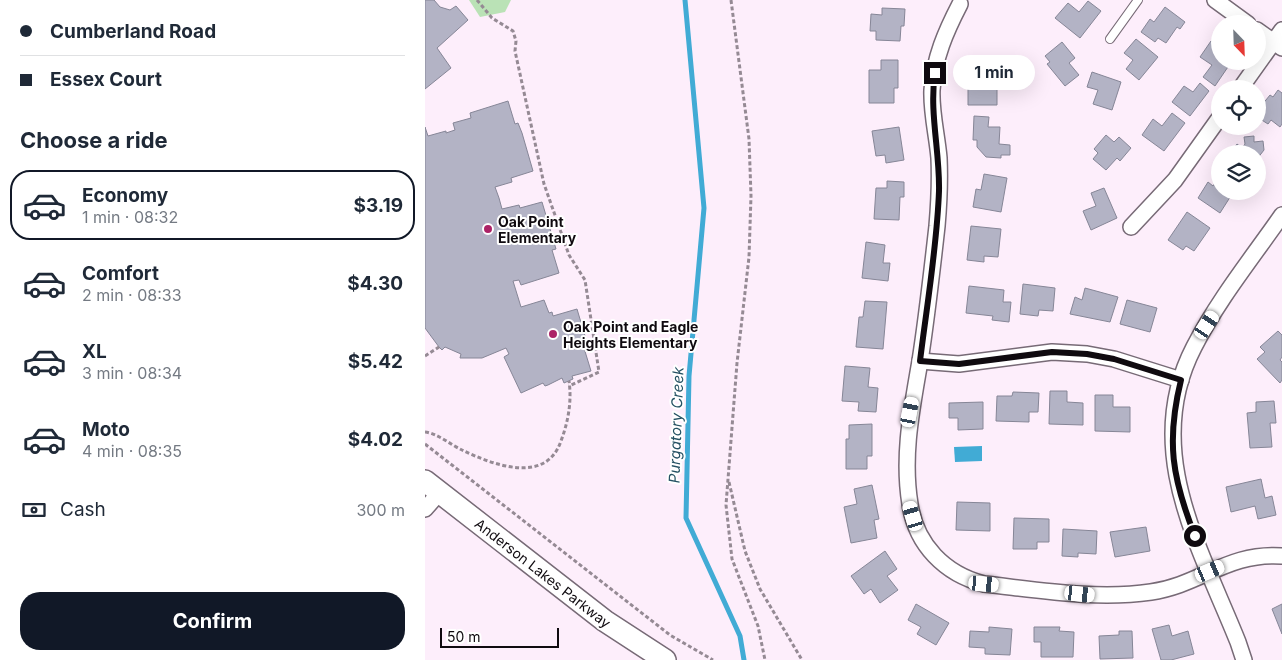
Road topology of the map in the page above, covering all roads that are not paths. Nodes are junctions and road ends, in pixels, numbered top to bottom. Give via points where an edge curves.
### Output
1 (1138, 0) edge
2 (1215, 0) edge
3 (960, 4) dead end
4 (1236, 15) edge
5 (1266, 34) edge
6 (1111, 39) dead end
7 (1279, 40) edge
8 (1247, 80) edge
9 (1211, 130) edge
10 (1282, 215) edge
11 (1131, 227) dead end
12 (920, 361) junction
13 (1181, 380) junction
14 (432, 486) edge
15 (425, 509) edge
16 (1282, 556) edge
17 (1210, 571) junction
18 (665, 660) edge
19 (1244, 660) edge

1 - 6 lane
2 - 4 street
3 - 12 street via 944,36 932,90 939,192
5 - 7 street
7 - 8 street
9 - 11 street via 1175,180
10 - 13 street via 1207,325 1193,348
12 - 13 street via 959,364 1052,352 1087,354
12 - 17 street via 910,412 907,467 910,504 925,544 951,571 984,584 1122,595 1153,592
13 - 17 street via 1171,432 1174,466 1181,501
14 - 15 street
14 - 18 street, Anderson Lakes Parkway via 605,621
16 - 17 street via 1244,558
17 - 19 street

